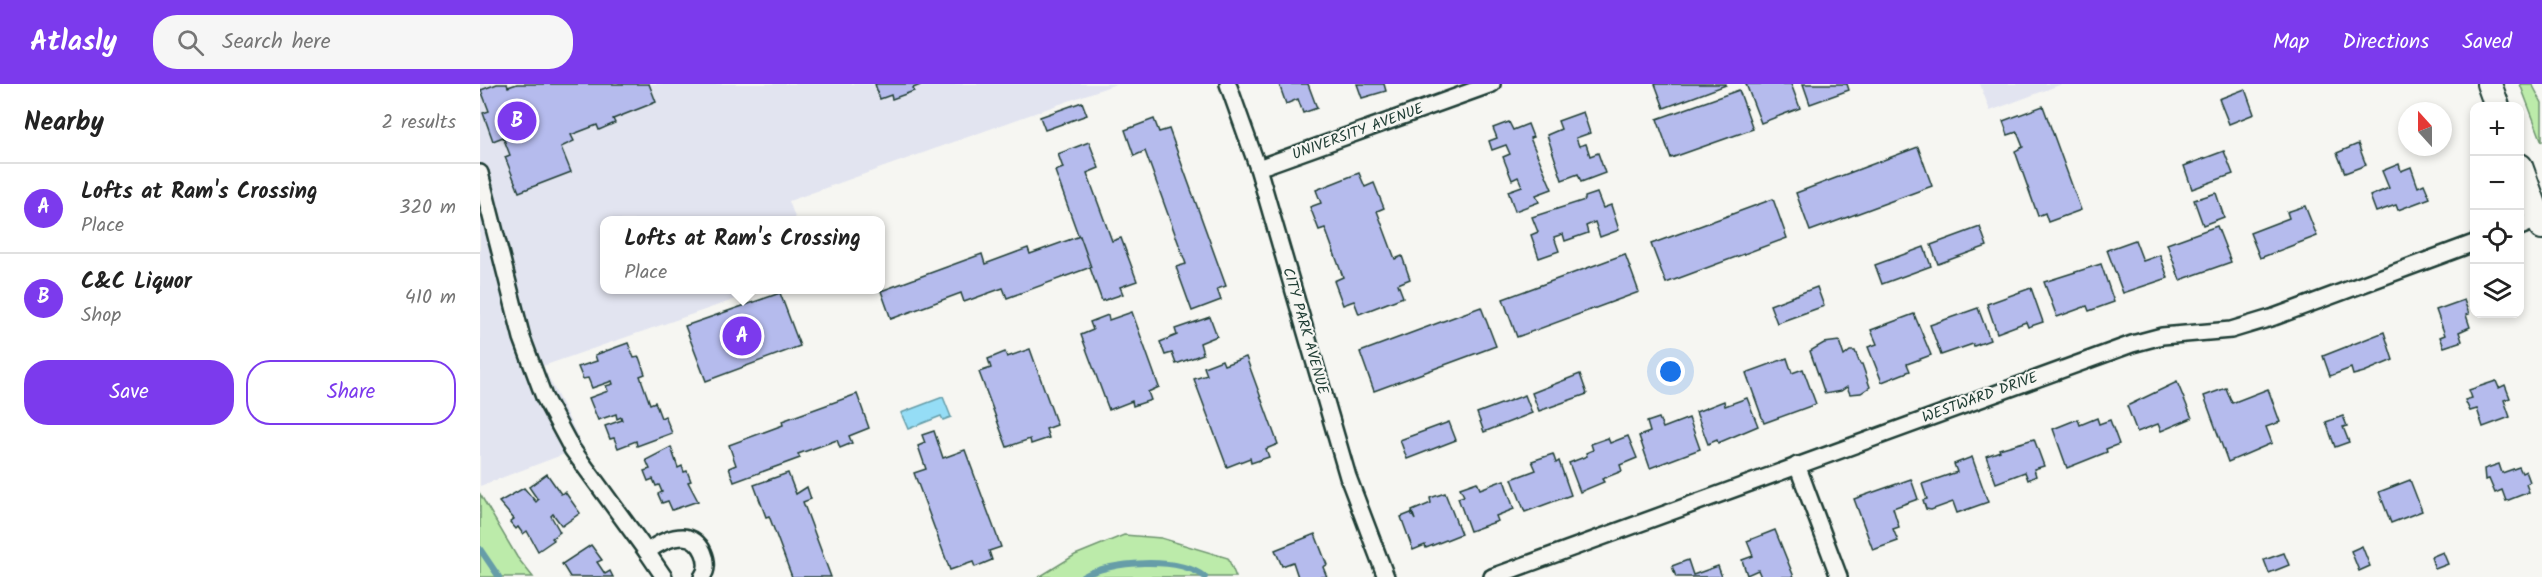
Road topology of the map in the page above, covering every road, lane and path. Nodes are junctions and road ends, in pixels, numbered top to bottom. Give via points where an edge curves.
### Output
1 (1228, 84) edge
2 (1491, 84) edge
3 (2489, 84) edge
4 (2496, 102) edge
5 (1258, 168) junction
6 (480, 173) edge
7 (2524, 183) edge
8 (2534, 224) edge
9 (2470, 245) edge
10 (1797, 465) junction
11 (647, 552) junction
12 (664, 577) edge
13 (702, 577) edge
14 (1386, 577) edge
15 (1492, 577) edge
16 (1839, 577) edge

1 - 5 street, CITY PARK AVENUE
2 - 5 street, UNIVERSITY AVENUE
3 - 4 main road
5 - 14 street, CITY PARK AVENUE via 1348,477
6 - 11 street via 522,338 544,397 572,449
7 - 8 main road
9 - 10 street, WESTWARD DRIVE via 2231,330 2162,336 2132,344
10 - 15 street, WESTWARD DRIVE
10 - 16 street
11 - 12 street
11 - 13 street via 669,539 694,540 707,564

